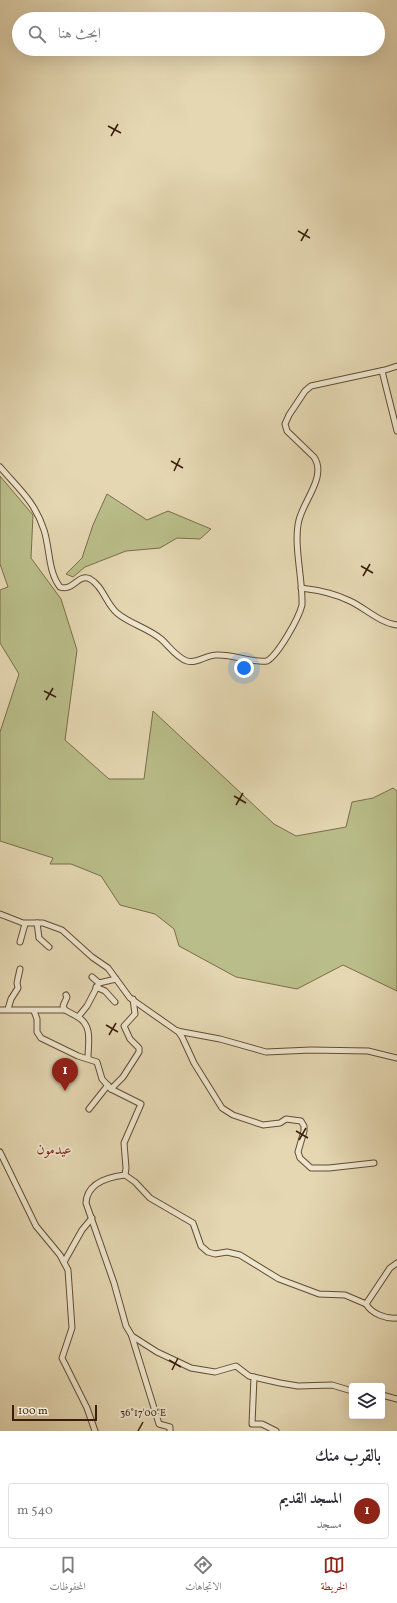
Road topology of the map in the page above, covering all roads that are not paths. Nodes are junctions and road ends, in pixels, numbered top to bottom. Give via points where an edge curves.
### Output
1 (397, 366) edge
2 (382, 371) junction
3 (397, 431) edge
4 (0, 467) edge
5 (301, 588) junction
6 (397, 625) edge
7 (0, 914) edge
8 (37, 923) junction
9 (25, 924) junction
10 (20, 942) dead end
11 (49, 947) dead end
12 (20, 969) dead end
13 (92, 977) dead end
14 (116, 979) junction
15 (98, 985) junction
16 (66, 995) dead end
17 (133, 999) junction
18 (115, 1002) dead end
19 (8, 1009) junction
20 (0, 1010) edge
21 (65, 1010) junction
22 (34, 1011) junction
23 (78, 1017) junction
24 (177, 1031) junction
25 (88, 1058) junction
26 (397, 1058) edge
27 (109, 1087) junction
28 (89, 1109) dead end
29 (0, 1152) edge
30 (374, 1163) dead end
31 (125, 1175) junction
32 (92, 1218) junction
33 (64, 1262) junction
34 (397, 1263) edge
35 (366, 1304) junction
36 (397, 1318) edge
37 (132, 1336) junction
38 (254, 1377) junction
39 (349, 1390) edge
40 (385, 1396) edge
41 (397, 1399) edge
42 (95, 1431) edge
43 (170, 1431) edge
44 (276, 1431) edge

1 - 2 street
2 - 3 street
2 - 5 street via 311,386 286,421 285,428 289,434 307,449 318,465 317,477 299,520
4 - 5 street via 35,507 44,531 55,578 60,587 69,588 83,578 89,579 96,584 116,612 160,638 182,659 198,660 218,655 255,662 270,660 301,609
5 - 6 street via 324,591 343,598 374,616
7 - 9 street
8 - 9 street
8 - 11 street via 39,938
8 - 14 street via 51,925 67,933 92,957 108,968
9 - 10 street
12 - 19 street via 18,988
13 - 15 street
14 - 15 street
14 - 17 street
15 - 18 street
15 - 23 street
16 - 21 street via 68,997 63,1006
17 - 24 street
17 - 27 street via 136,1014 124,1026 139,1052 123,1077
19 - 20 street
19 - 22 street
21 - 22 street
21 - 23 street
22 - 25 street via 41,1038 78,1056
23 - 25 street via 85,1021 89,1028
24 - 26 street via 220,1038 266,1052 368,1051
24 - 30 street via 222,1108 263,1125 280,1123 286,1119 301,1121 304,1131 298,1152 300,1158 311,1168
25 - 27 street via 99,1064 102,1079
27 - 28 street
27 - 31 street via 141,1104 124,1143
29 - 33 street via 36,1226
31 - 32 street via 101,1181 89,1190 86,1203
31 - 35 street via 150,1198 193,1223 201,1246 208,1252 240,1255 279,1279 319,1294 345,1296
32 - 33 street
32 - 37 street via 126,1326
33 - 42 street via 68,1275 72,1320 62,1358 88,1408
34 - 35 street via 387,1272
35 - 36 street via 383,1317
37 - 38 street via 157,1352 191,1368 215,1372 236,1366
37 - 43 street via 159,1424 170,1428
38 - 39 street via 298,1386 332,1385
38 - 44 street via 252,1424 262,1424
40 - 41 street

